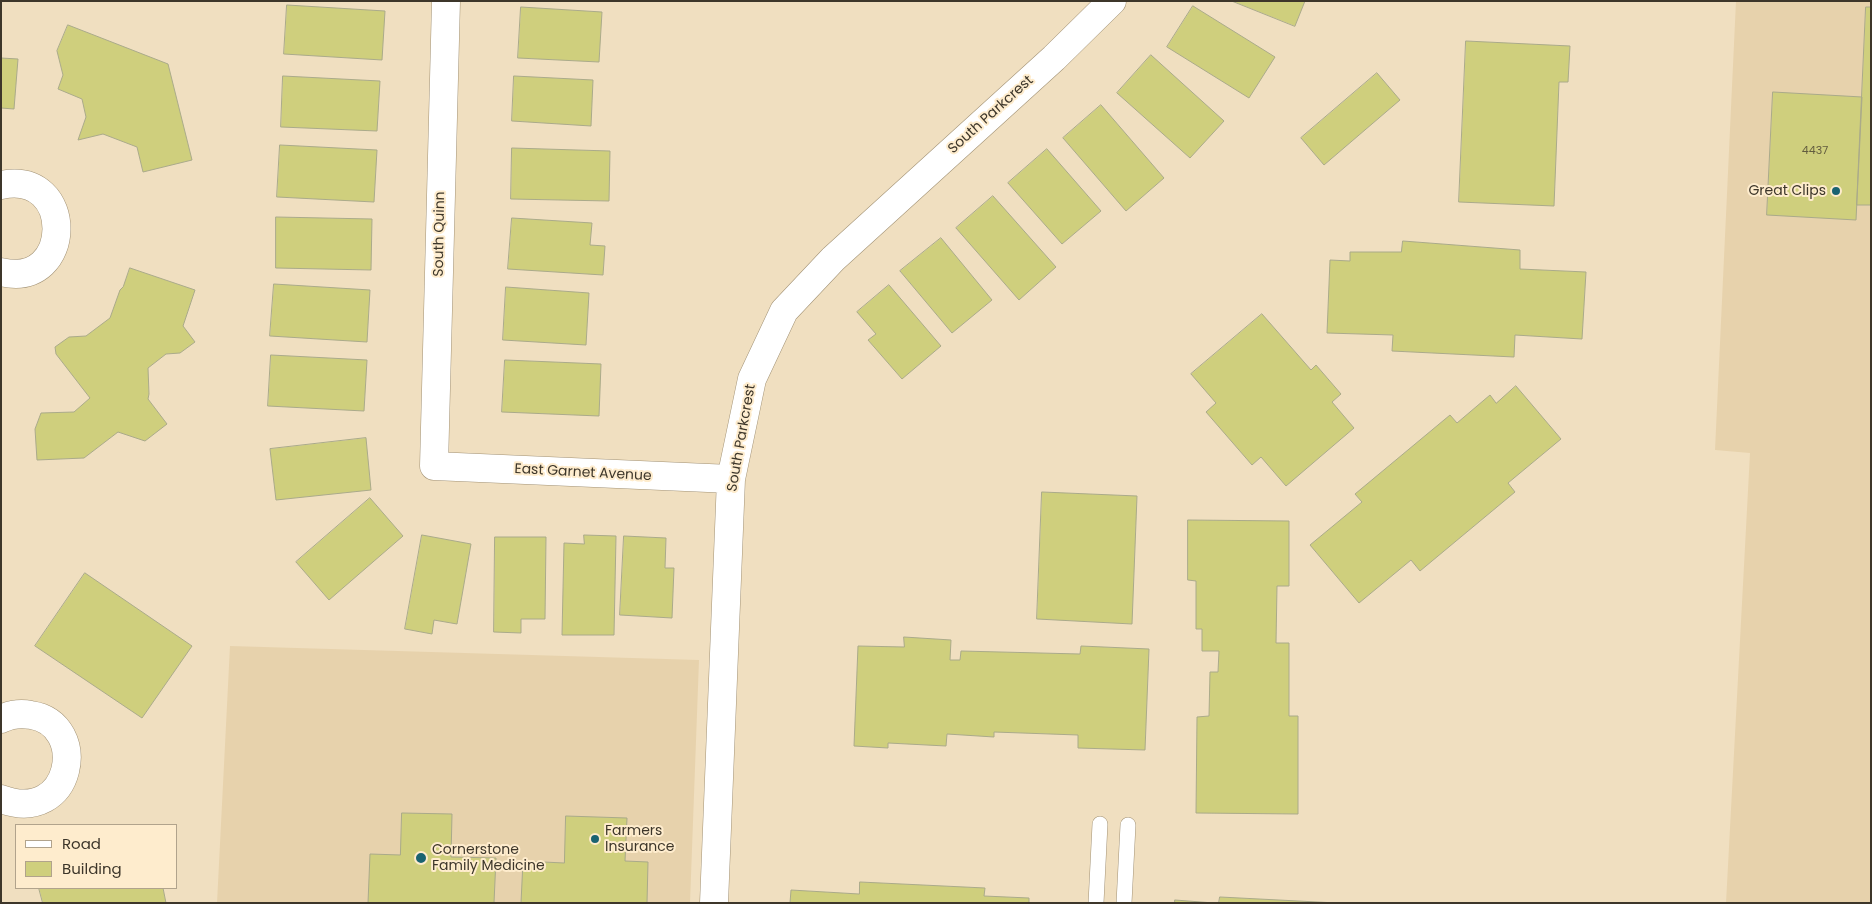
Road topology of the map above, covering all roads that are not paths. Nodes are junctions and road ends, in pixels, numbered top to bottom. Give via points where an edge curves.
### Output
1 (446, 1) edge
2 (1112, 1) edge
3 (1, 185) edge
4 (1, 272) edge
5 (434, 466) joint
6 (731, 479) junction
7 (1, 720) edge
8 (1, 799) edge
9 (1100, 824) dead end
10 (1128, 825) dead end
11 (714, 903) edge
12 (1096, 903) edge
13 (1124, 903) edge

1 - 5 street, South Quinn
2 - 6 street, South Parkcrest via 833,259 784,312 752,379
3 - 4 street via 24,184 37,190 55,211 58,225 52,251 44,261 21,273
5 - 6 street, East Garnet Avenue
6 - 11 street, South Parkcrest
7 - 8 street via 22,714 49,722 66,746 68,760 65,776 45,799 30,804 14,804
9 - 12 lane
10 - 13 lane

